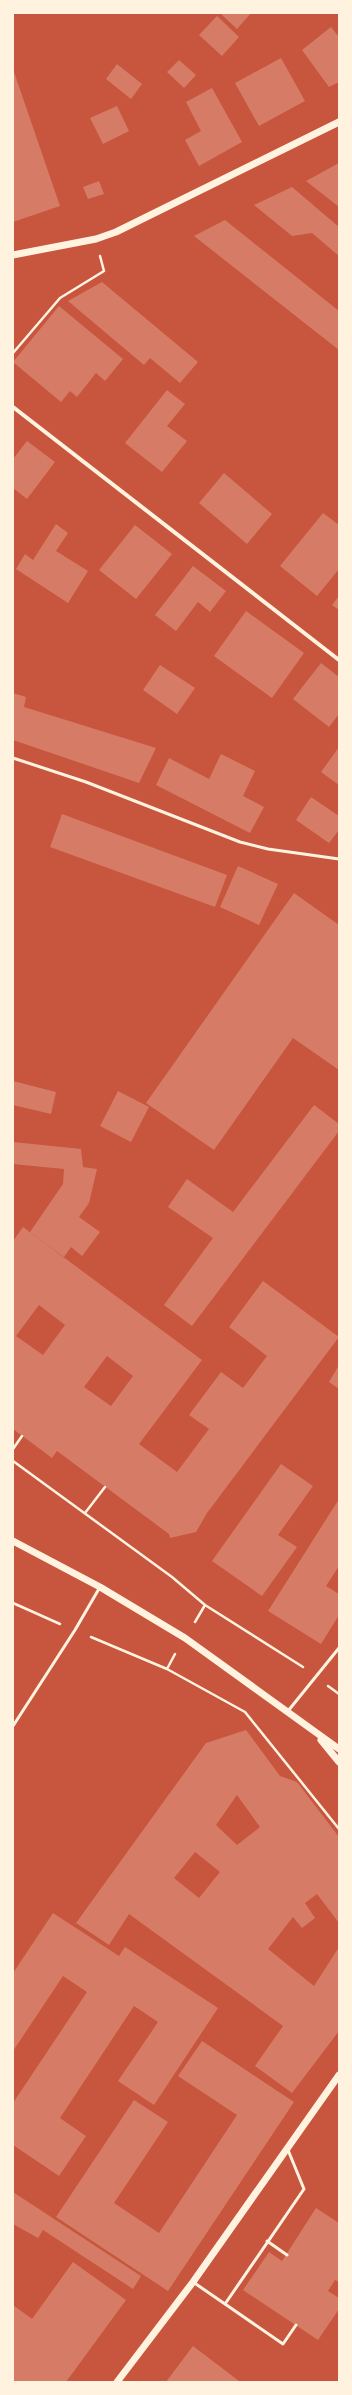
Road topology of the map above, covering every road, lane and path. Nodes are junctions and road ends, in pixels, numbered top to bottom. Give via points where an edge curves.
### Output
1 (339, 122) edge
2 (96, 240) junction
3 (13, 255) edge
4 (13, 352) edge
5 (13, 407) edge
6 (339, 660) edge
7 (13, 758) edge
8 (339, 859) edge
9 (22, 1436) dead end
10 (13, 1448) edge
11 (13, 1461) edge
12 (105, 1487) dead end
13 (85, 1513) junction
14 (13, 1541) edge
15 (100, 1587) junction
16 (339, 1648) edge
17 (167, 1669) dead end
18 (316, 1676) junction
19 (339, 1694) edge
20 (288, 1711) junction
21 (13, 1726) edge
22 (315, 1732) junction
23 (339, 1749) edge
24 (339, 1762) edge
25 (339, 1828) edge
26 (335, 1831) dead end
27 (339, 2075) edge
28 (287, 2147) junction
29 (267, 2241) junction
30 (287, 2255) dead end
31 (193, 2282) junction
32 (225, 2304) junction
33 (296, 2325) dead end
34 (117, 2382) edge

1 - 2 street
2 - 3 street
2 - 4 path via 104,271 60,298
5 - 6 street
7 - 8 lane via 86,782 240,842 268,849
9 - 10 path
11 - 13 path
12 - 13 path
13 - 18 path via 172,1577 205,1605
14 - 15 street
15 - 20 street via 185,1638
15 - 21 lane
16 - 18 lane
17 - 25 path via 245,1712
18 - 19 path
18 - 20 lane
20 - 22 street
22 - 23 street
22 - 24 street
25 - 26 path
27 - 28 street
28 - 29 lane via 304,2189
28 - 31 street
29 - 30 lane
29 - 32 lane
31 - 32 lane
31 - 34 street
32 - 33 lane via 283,2344

